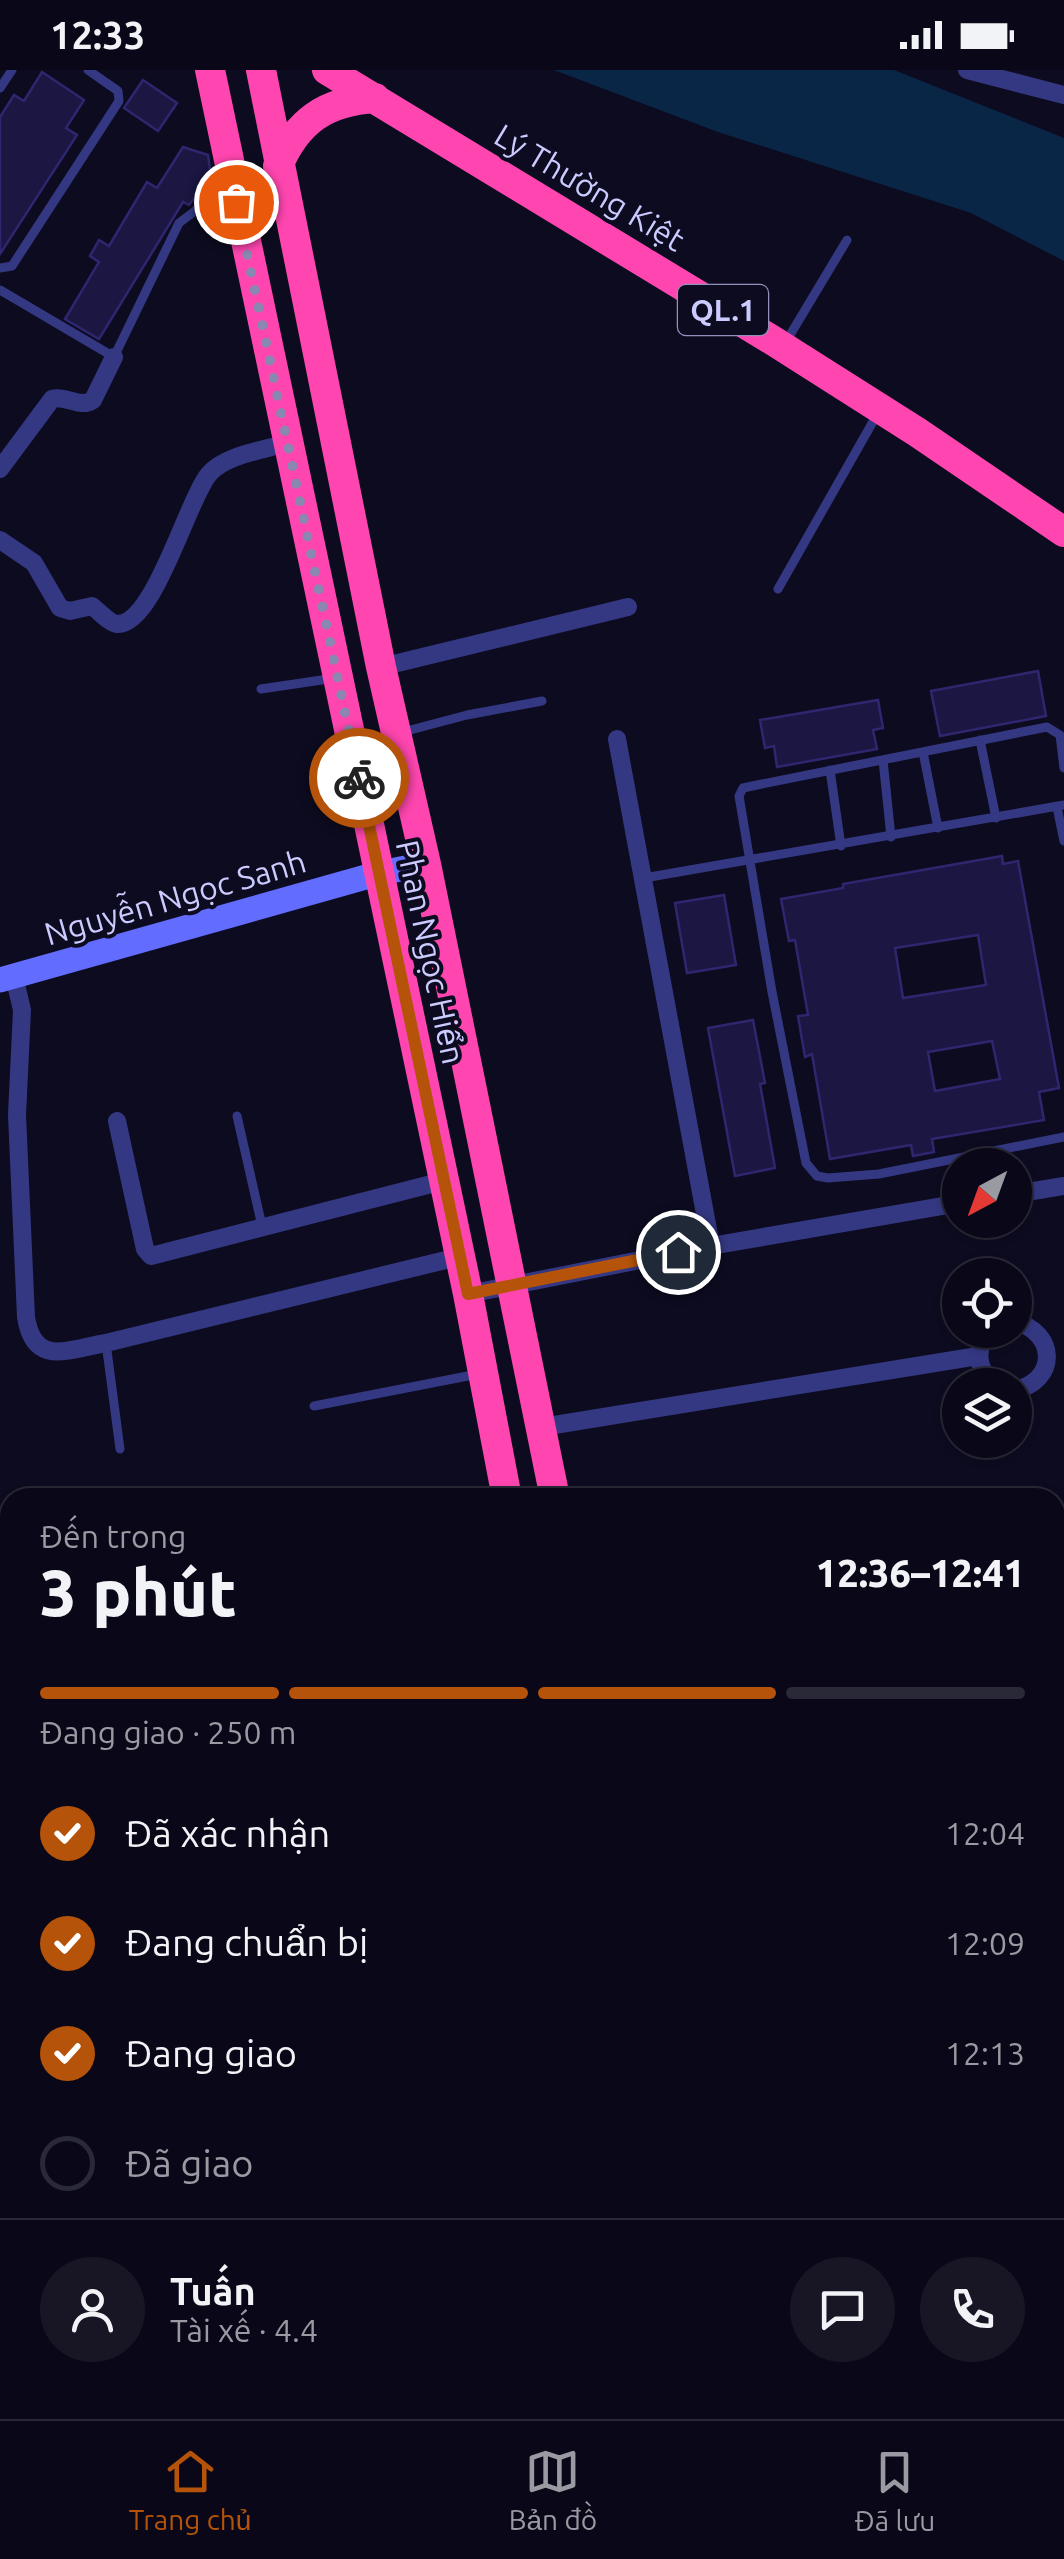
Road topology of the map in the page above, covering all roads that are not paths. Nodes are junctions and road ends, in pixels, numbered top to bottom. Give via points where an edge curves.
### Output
1 (12, 70) edge
2 (88, 70) edge
3 (210, 70) edge
4 (260, 70) edge
5 (327, 70) edge
6 (967, 70) edge
7 (0, 88) edge
8 (1064, 95) edge
9 (375, 98) junction
10 (278, 166) junction
11 (228, 168) junction
12 (848, 240) dead end
13 (0, 268) edge
14 (0, 290) edge
15 (783, 347) junction
16 (114, 357) junction
17 (880, 409) junction
18 (288, 443) junction
19 (0, 469) edge
20 (1064, 532) edge
21 (0, 540) edge
22 (778, 590) dead end
23 (628, 607) dead end
24 (381, 666) junction
25 (338, 677) junction
26 (261, 689) dead end
27 (542, 701) dead end
28 (397, 734) junction
29 (616, 739) dead end
30 (980, 740) junction
31 (924, 752) junction
32 (883, 760) junction
33 (1064, 768) edge
34 (830, 770) junction
35 (1060, 806) edge
36 (996, 818) junction
37 (938, 828) junction
38 (891, 837) junction
39 (1064, 841) edge
40 (841, 846) junction
41 (749, 860) junction
42 (426, 864) junction
43 (380, 873) junction
44 (642, 878) junction
45 (7, 978) edge
46 (237, 1116) dead end
47 (117, 1121) dead end
48 (1064, 1136) edge
49 (443, 1181) junction
50 (1064, 1186) edge
51 (1032, 1191) edge
52 (942, 1206) edge
53 (262, 1226) junction
54 (711, 1246) junction
55 (458, 1257) junction
56 (511, 1287) junction
57 (468, 1294) junction
58 (1032, 1328) edge
59 (106, 1343) junction
60 (979, 1348) edge
61 (1056, 1355) edge
62 (978, 1356) junction
63 (982, 1368) edge
64 (481, 1373) junction
65 (1032, 1384) edge
66 (314, 1406) dead end
67 (542, 1427) junction
68 (120, 1449) dead end
69 (505, 1488) edge
70 (553, 1488) edge

1 - 7 lane
2 - 13 lane via 118,91 119,102 12,266
3 - 11 highway, Phan Ngọc Hiển
4 - 10 highway, Phan Ngọc Hiển
5 - 9 highway, Lý Thường Kiệt / QL.1
6 - 8 street
9 - 10 highway via 342,103 311,119 288,143
9 - 15 highway, Lý Thường Kiệt / QL.1
10 - 24 highway, Phan Ngọc Hiển
11 - 16 lane via 179,223
11 - 18 highway, Phan Ngọc Hiển
12 - 15 lane
14 - 16 lane
15 - 17 highway, Lý Thường Kiệt / QL.1
16 - 19 street via 93,400 52,399
17 - 20 highway, Lý Thường Kiệt / QL.1
17 - 22 lane
18 - 21 street via 218,465 206,477 165,572 121,624 92,606 60,608 34,563
18 - 25 highway, Phan Ngọc Hiển
23 - 24 street
24 - 28 highway, Phan Ngọc Hiển
25 - 26 lane
25 - 43 highway, Phan Ngọc Hiển
27 - 28 lane
28 - 42 highway, Phan Ngọc Hiển
29 - 44 street
30 - 31 lane
30 - 33 lane via 1052,728 1060,735
30 - 36 lane
31 - 32 lane
31 - 37 lane
32 - 34 lane
32 - 38 lane
34 - 40 lane
34 - 41 lane via 740,792
35 - 36 lane
35 - 39 lane
36 - 37 lane
37 - 38 lane
38 - 40 lane
40 - 41 lane
41 - 44 lane
41 - 48 lane via 810,1170 828,1178 879,1174
42 - 43 street, Nguyễn Ngọc Sanh
42 - 56 highway, Phan Ngọc Hiển
43 - 45 street, Nguyễn Ngọc Sanh
43 - 49 highway, Phan Ngọc Hiển
44 - 54 street
45 - 59 street via 22,1010 18,1115 29,1336 48,1351
46 - 53 lane
47 - 53 street via 144,1249 151,1256
49 - 53 street
49 - 55 highway, Phan Ngọc Hiển
50 - 51 street
52 - 54 street
54 - 56 street
55 - 57 highway, Phan Ngọc Hiển
55 - 59 street
56 - 57 street
56 - 67 highway, Phan Ngọc Hiển
57 - 64 highway, Phan Ngọc Hiển
58 - 61 street
59 - 68 lane
60 - 62 street
61 - 65 street
62 - 63 street
62 - 67 street
64 - 66 lane
64 - 69 highway, Phan Ngọc Hiển
67 - 70 highway, Phan Ngọc Hiển

